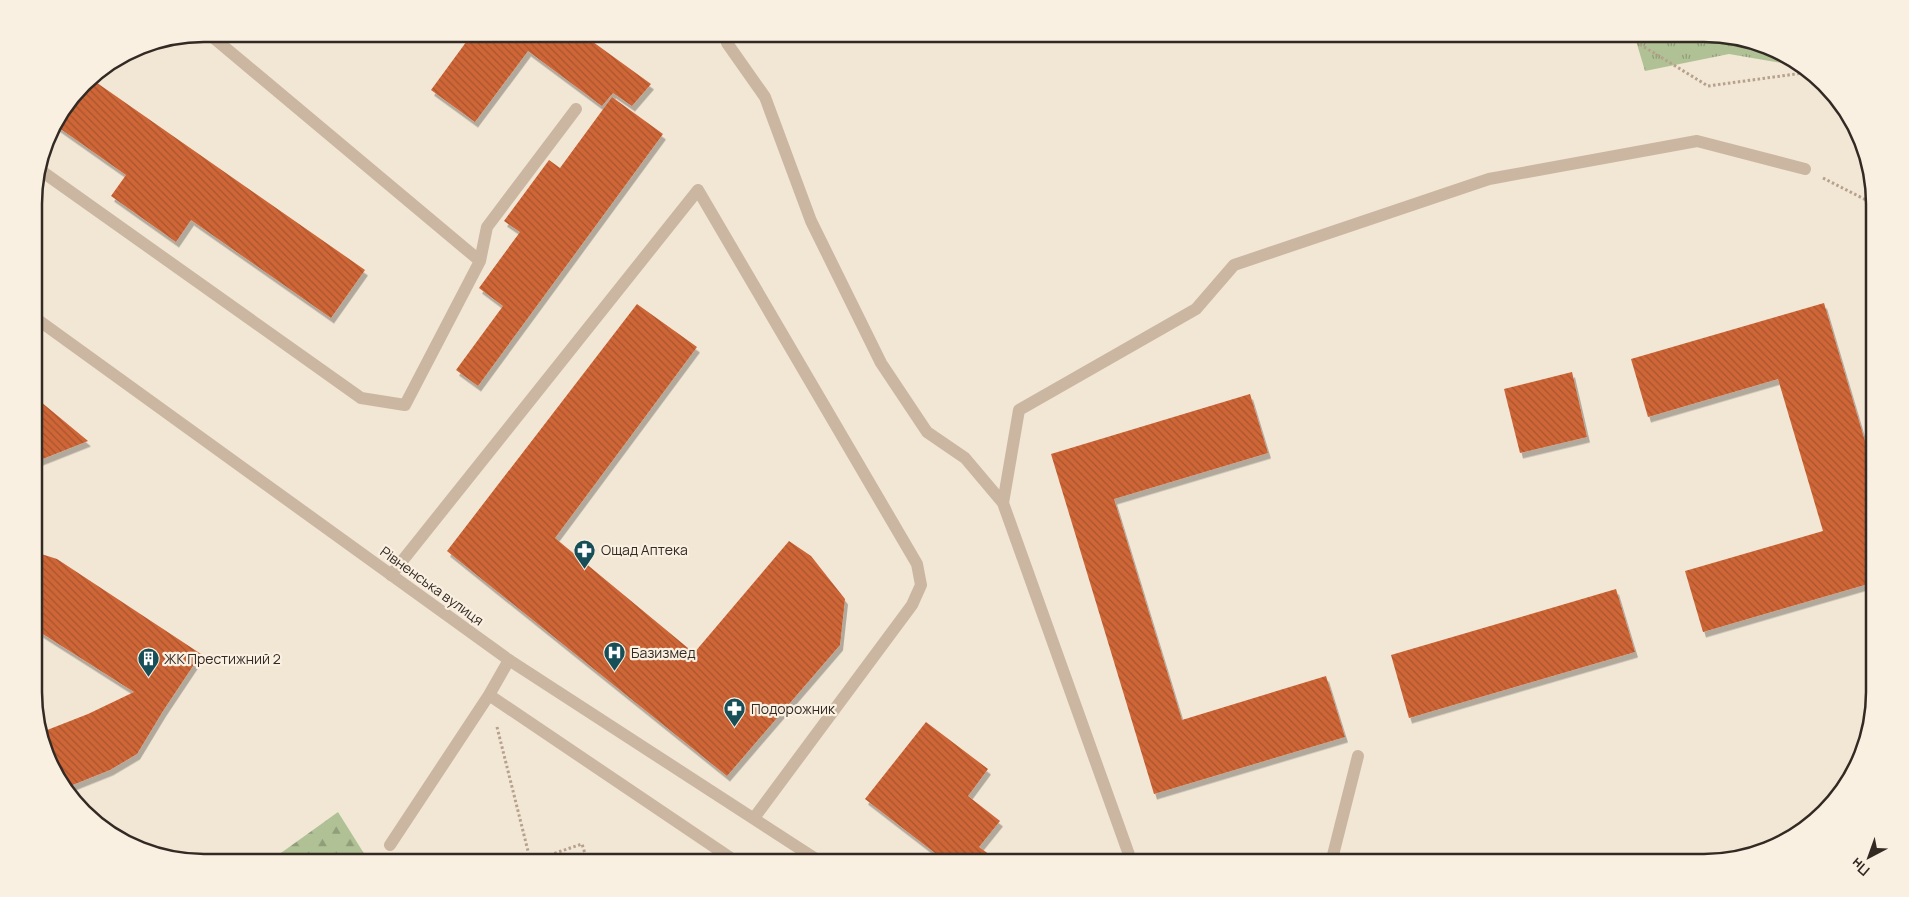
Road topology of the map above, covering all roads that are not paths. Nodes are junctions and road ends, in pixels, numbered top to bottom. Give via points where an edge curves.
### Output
1 (220, 43) edge
2 (727, 43) edge
3 (576, 109) dead end
4 (1805, 169) road end
5 (46, 174) edge
6 (480, 261) junction
7 (43, 323) edge
8 (1003, 503) junction
9 (391, 575) junction
10 (509, 660) junction
11 (489, 695) junction
12 (1358, 756) dead end
13 (754, 818) junction
14 (390, 845) dead end
15 (1129, 854) edge
16 (1333, 854) edge
17 (726, 855) edge
18 (809, 855) edge

1 - 6 street
2 - 8 street via 765,97 811,221 881,363 927,432 965,458
3 - 6 street via 487,227
4 - 8 street via 1697,141 1489,179 1234,265 1196,309 1019,410
5 - 6 street via 361,398 405,405
7 - 9 street, Рівненська вулиця
8 - 15 street
9 - 10 street, Рівненська вулиця
9 - 13 street via 698,190 917,564 921,586 912,605
10 - 11 street
10 - 13 street, Рівненська вулиця
11 - 14 street
11 - 17 street
12 - 16 street
13 - 18 street, Рівненська вулиця

